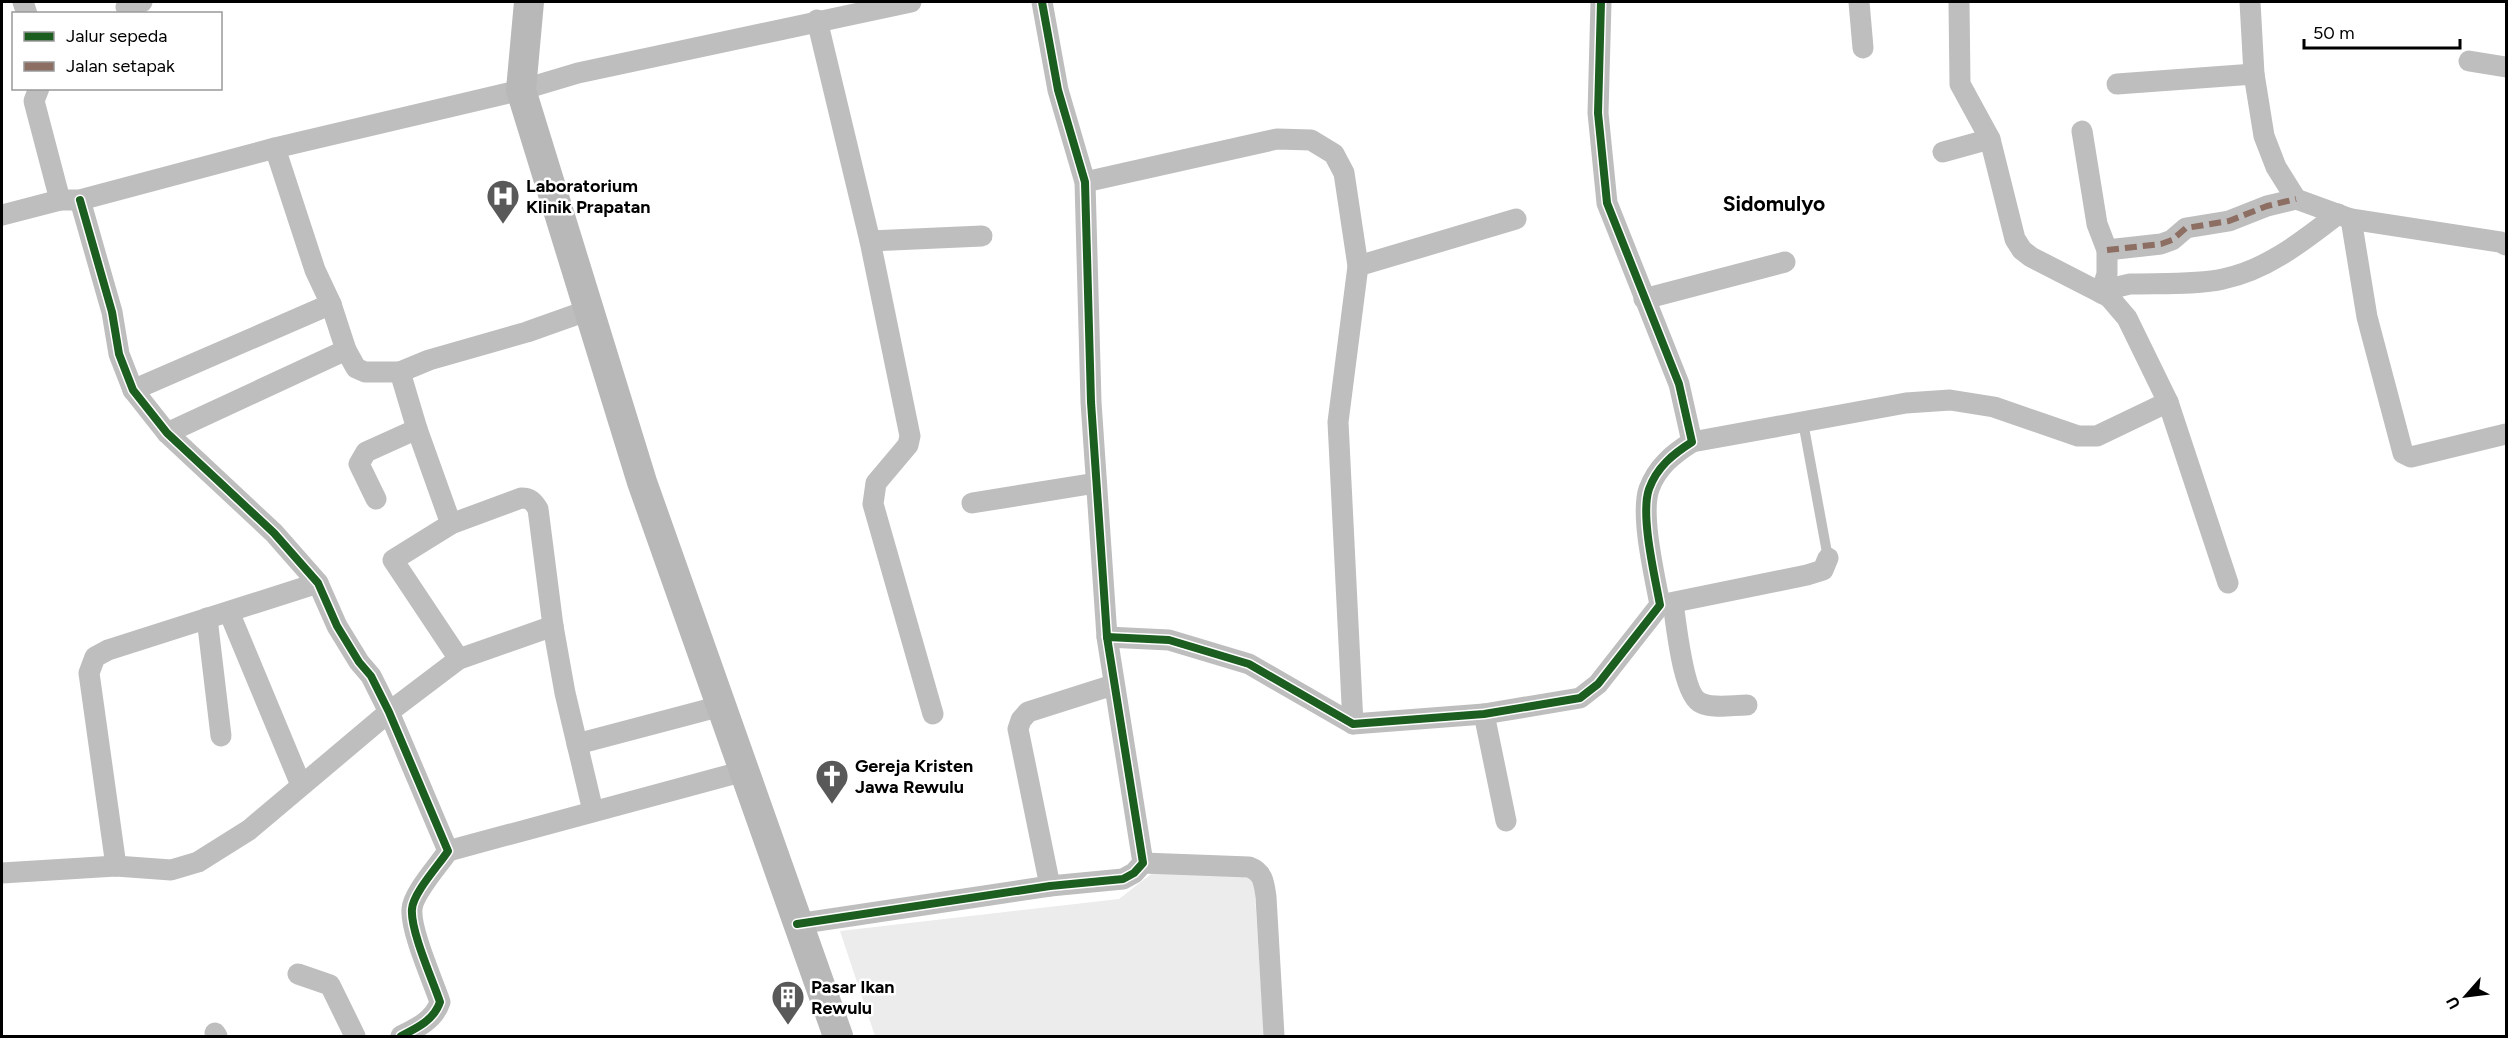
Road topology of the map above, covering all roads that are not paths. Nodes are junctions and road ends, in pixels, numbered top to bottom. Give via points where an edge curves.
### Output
1 (529, 2) edge
2 (910, 2) edge
3 (1042, 2) edge
4 (1600, 2) edge
5 (1859, 2) edge
6 (1959, 2) edge
7 (2250, 2) edge
8 (817, 20) junction
9 (1863, 48) dead end
10 (2469, 61) dead end
11 (2506, 67) edge
12 (2254, 74) junction
13 (2117, 84) dead end
14 (38, 90) edge
15 (521, 90) junction
16 (2082, 131) dead end
17 (1990, 139) junction
18 (275, 148) junction
19 (1943, 152) dead end
20 (1085, 182) junction
21 (2296, 199) junction
22 (70, 200) junction
23 (2, 215) edge
24 (2345, 216) junction
25 (1516, 219) dead end
26 (982, 236) dead end
27 (870, 241) junction
28 (2506, 245) edge
29 (2107, 250) junction
30 (1785, 262) dead end
31 (1358, 266) junction
32 (2105, 295) junction
33 (1644, 299) junction
34 (332, 304) junction
35 (589, 310) junction
36 (346, 350) junction
37 (400, 372) junction
38 (133, 390) junction
39 (2168, 402) junction
40 (1803, 422) junction
41 (417, 429) junction
42 (167, 433) junction
43 (2506, 434) edge
44 (1692, 442) junction
45 (1096, 483) junction
46 (376, 499) dead end
47 (972, 503) dead end
48 (452, 524) junction
49 (1828, 558) joint
50 (318, 583) junction
51 (2228, 583) dead end
52 (1667, 604) junction
53 (229, 612) junction
54 (207, 618) junction
55 (553, 626) junction
56 (1107, 637) junction
57 (459, 659) junction
58 (1113, 685) junction
59 (1747, 705) dead end
60 (721, 706) junction
61 (388, 712) junction
62 (933, 714) dead end
63 (1484, 714) junction
64 (1353, 724) junction
65 (221, 736) dead end
66 (577, 744) junction
67 (744, 771) junction
68 (301, 785) junction
69 (593, 812) junction
70 (1506, 822) dead end
71 (448, 851) junction
72 (1143, 863) junction
73 (116, 866) junction
74 (2, 873) edge
75 (1050, 886) junction
76 (797, 924) junction
77 (298, 974) dead end
78 (435, 1013) junction
79 (355, 1036) edge
80 (401, 1036) edge
81 (436, 1036) edge
82 (838, 1036) edge
83 (1274, 1036) edge

1 - 15 main road
2 - 8 street
3 - 20 street via 1058,90
4 - 33 street via 1598,113 1607,203
5 - 9 street
6 - 17 street via 1960,84
7 - 12 street
8 - 15 street via 578,73
8 - 27 street
10 - 11 street
12 - 13 street
12 - 21 street via 2264,136 2276,167
14 - 22 street via 34,101
15 - 18 street
15 - 35 main road
16 - 29 street via 2097,224
17 - 19 street
17 - 32 street via 2015,239 2022,250
18 - 22 street
18 - 34 street via 315,270
20 - 31 street via 1278,139 1311,140 1334,154 1344,173
20 - 45 street
21 - 24 street
21 - 29 street via 2229,221 2186,228 2161,244
22 - 23 street
22 - 38 street via 112,312 118,354
24 - 28 street
24 - 32 street via 2290,251 2222,280 2130,284
24 - 43 street via 2403,453 2411,457
25 - 31 street
26 - 27 street
27 - 62 street via 910,436 908,445 876,483 873,504
29 - 32 street
30 - 33 street
31 - 64 street via 1338,422
32 - 39 street via 2127,318
33 - 44 street via 1679,384
34 - 36 street
34 - 38 street
35 - 37 street
35 - 60 main road via 642,483
36 - 37 street via 356,368 365,372
36 - 42 street
37 - 41 street
38 - 42 street
39 - 40 street via 2097,436 2078,436 1994,406 1950,400 1906,403
39 - 51 street
40 - 44 street
40 - 49 lane
41 - 46 street via 366,452 362,458 359,464
41 - 48 street
42 - 50 street via 274,533
44 - 52 street via 1660,467 1648,491 1647,535
45 - 47 street
45 - 56 street
48 - 55 street via 521,498 534,501
48 - 57 street via 393,560
49 - 52 street via 1823,570 1807,575
50 - 53 street
50 - 61 street via 337,626 371,676
52 - 59 street via 1692,696 1709,705
52 - 63 street via 1598,684 1580,698
53 - 54 street
53 - 68 street
54 - 65 street
54 - 73 street via 108,650 95,657 89,672
55 - 57 street
55 - 66 street
56 - 58 street
56 - 64 street via 1169,640 1249,664
57 - 61 street
58 - 72 street
58 - 75 street via 1028,712 1018,729
60 - 66 street
60 - 67 main road
61 - 68 street
61 - 71 street
63 - 64 street
63 - 70 street
66 - 69 street
67 - 69 street
67 - 76 main road
68 - 73 street via 249,830 198,862 171,870
69 - 71 street
71 - 78 street via 422,887 412,909 440,1002
72 - 75 street via 1123,879
72 - 83 street via 1257,870 1266,897
73 - 74 street
75 - 76 street
76 - 82 main road
77 - 79 street via 330,986
78 - 80 street
78 - 81 street

